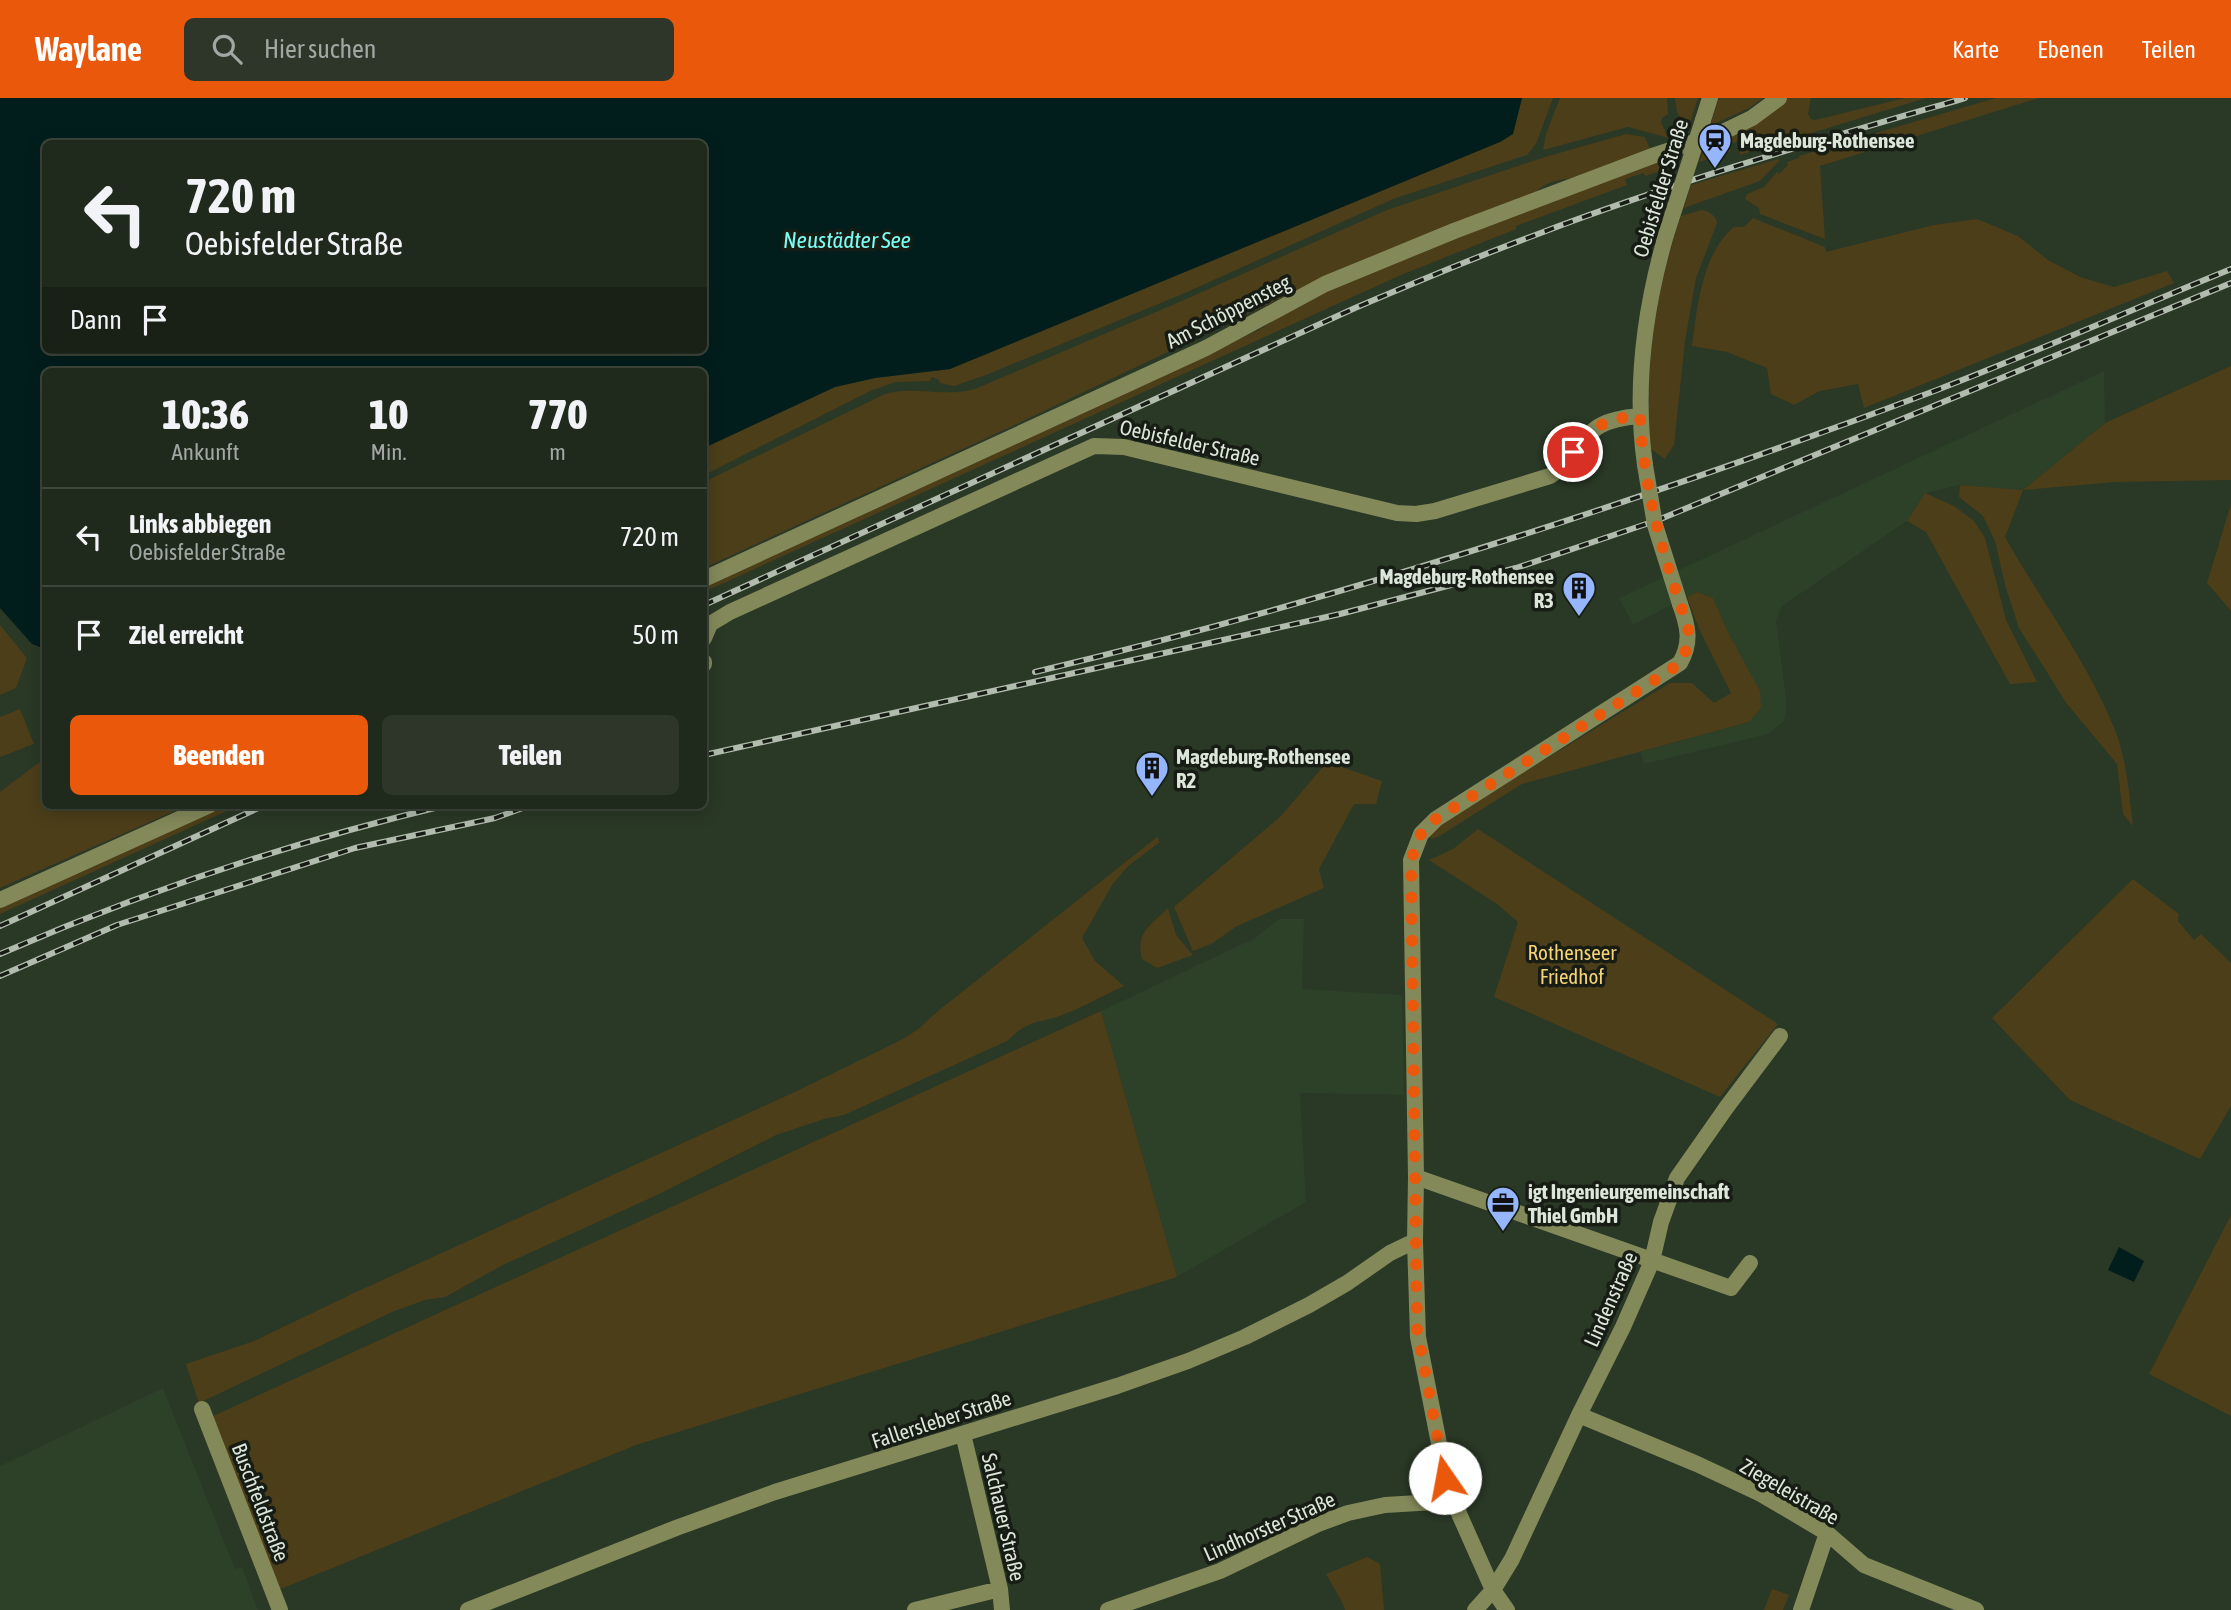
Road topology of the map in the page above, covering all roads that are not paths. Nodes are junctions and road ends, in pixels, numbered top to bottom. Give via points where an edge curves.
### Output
1 (1710, 98) edge
2 (1779, 98) edge
3 (1640, 416) junction
4 (707, 578) edge
5 (707, 633) edge
6 (201, 809) edge
7 (0, 900) edge
8 (1780, 1036) dead end
9 (1416, 1177) junction
10 (1415, 1241) junction
11 (1652, 1261) junction
12 (1750, 1263) dead end
13 (202, 1409) dead end
14 (1579, 1415) junction
15 (963, 1434) junction
16 (1452, 1501) junction
17 (1827, 1533) junction
18 (1000, 1589) junction
19 (1493, 1590) junction
20 (280, 1610) edge
21 (468, 1610) edge
22 (915, 1610) edge
23 (1002, 1610) edge
24 (1108, 1610) edge
25 (1475, 1610) edge
26 (1507, 1610) edge
27 (1801, 1610) edge
28 (1976, 1610) edge

1 - 3 street, Oebisfelder Straße, bridge via 1654,278 1645,330
2 - 4 street, Am Schöppensteg via 1729,130 1503,212 1325,285 1206,348
3 - 5 street, Oebisfelder Straße via 1614,418 1598,426 1550,476 1416,514 1124,447 1094,446 730,612 714,621
3 - 9 street, Oebisfelder Straße, bridge via 1655,525 1689,636 1688,646 1680,663 1464,800 1429,825 1418,840 1411,860
6 - 7 street
8 - 11 street, Lindenstraße via 1676,1178
9 - 10 street, Oebisfelder Straße
9 - 11 street
10 - 15 street, Fallersleber Straße via 1309,1305 1208,1353
10 - 16 street, Oebisfelder Straße via 1419,1346
11 - 12 street via 1731,1288
11 - 14 street, Lindenstraße
13 - 20 street, Buschfeldstraße
14 - 17 street, Ziegeleistraße via 1761,1494
14 - 19 street, Lindenstraße
15 - 18 street, Salchauer Straße
15 - 21 street, Fallersleber Straße via 763,1497
16 - 19 street, Oebisfelder Straße
16 - 24 street, Lindhorster Straße via 1385,1505 1348,1513 1220,1572
17 - 27 street
17 - 28 street, Ziegeleistraße via 1864,1565
18 - 22 street
18 - 23 street, Salchauer Straße
19 - 25 street, Lindenstraße
19 - 26 street, Oebisfelder Straße

